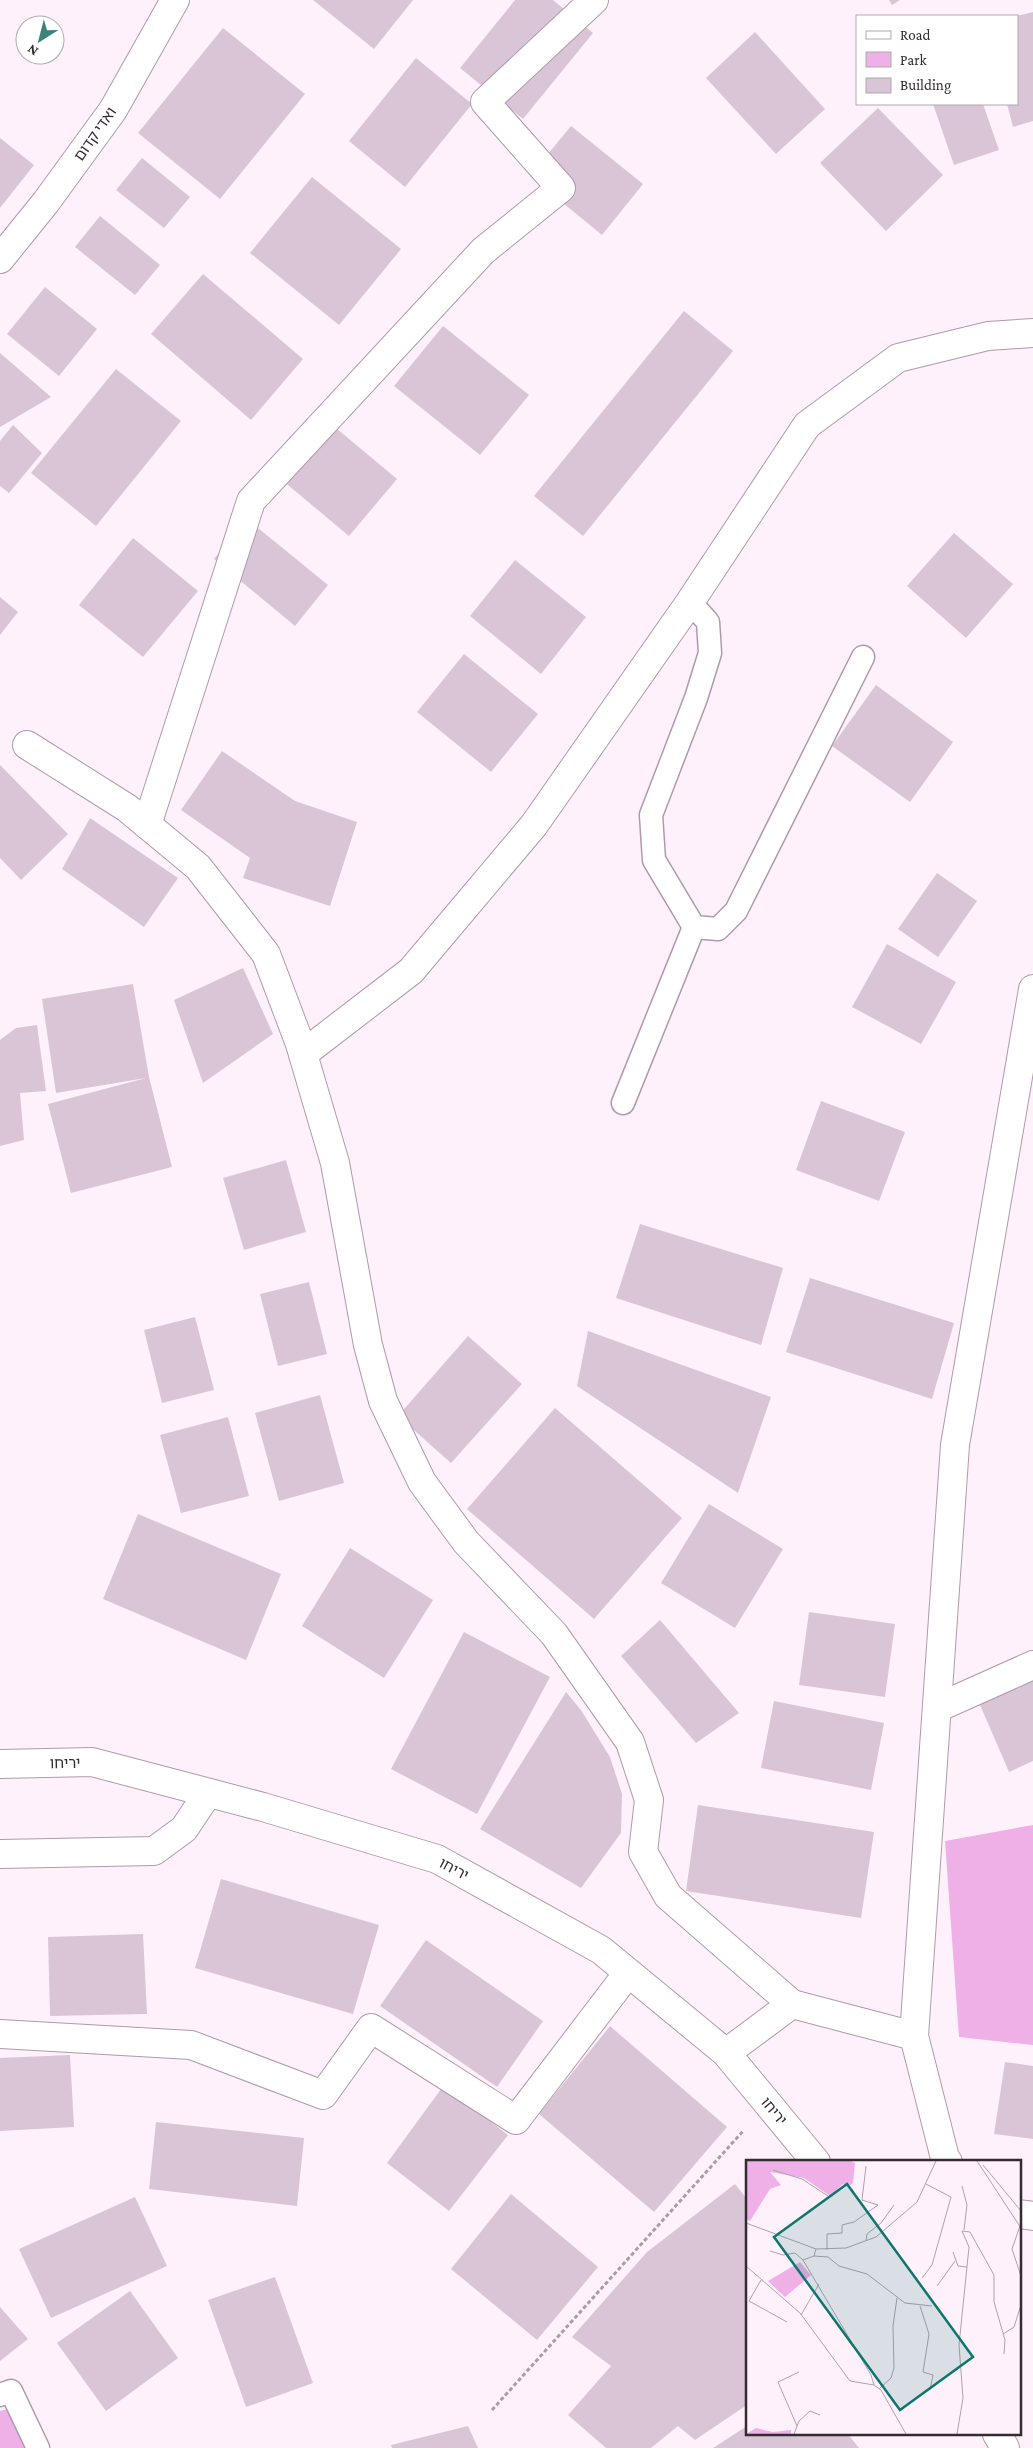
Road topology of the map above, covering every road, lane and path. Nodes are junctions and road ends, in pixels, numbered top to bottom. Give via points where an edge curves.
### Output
1 (175, 0) edge
2 (594, 0) edge
3 (0, 259) edge
4 (1033, 333) edge
5 (690, 602) junction
6 (863, 657) dead end
7 (28, 745) dead end
8 (147, 825) junction
9 (694, 927) junction
10 (1033, 989) edge
11 (303, 1054) junction
12 (623, 1103) dead end
13 (1033, 1665) edge
14 (937, 1708) junction
15 (0, 1764) edge
16 (208, 1793) junction
17 (0, 1854) edge
18 (628, 1973) junction
19 (792, 2004) junction
20 (0, 2034) edge
21 (914, 2036) junction
22 (726, 2053) junction
23 (768, 2103) junction
24 (814, 2160) edge
25 (946, 2160) edge
26 (1020, 2214) edge
27 (1033, 2216) edge
28 (0, 2395) edge
29 (492, 2410) dead end
30 (998, 2436) edge
31 (38, 2448) edge
32 (1005, 2448) edge

1 - 3 street, ואדי קדום via 113,110
2 - 8 street via 485,102 561,188 483,251 251,502
4 - 5 street via 988,336 898,358 806,425
5 - 9 lane via 708,622 710,653 651,815 654,860
5 - 11 street via 534,825 411,971
6 - 9 lane via 736,912 718,929
7 - 8 street
8 - 11 street via 198,867 266,954
9 - 12 lane
10 - 14 street via 955,1445
11 - 19 street via 335,1163 368,1345 383,1401 422,1482 466,1542 554,1634 630,1742 648,1800 643,1852 668,1896
13 - 14 street
14 - 21 street
15 - 16 street, יריחו via 92,1762
16 - 17 street via 184,1829 154,1851
16 - 18 street, יריחו via 437,1859 601,1950
18 - 20 street via 516,2120 371,2028 324,2095 191,2045
18 - 22 street, יריחו
19 - 21 street
19 - 22 street
21 - 25 street
22 - 23 street, יריחו
23 - 24 street, יריחו
23 - 29 path
26 - 27 street
28 - 31 lane via 11,2391
30 - 32 street

